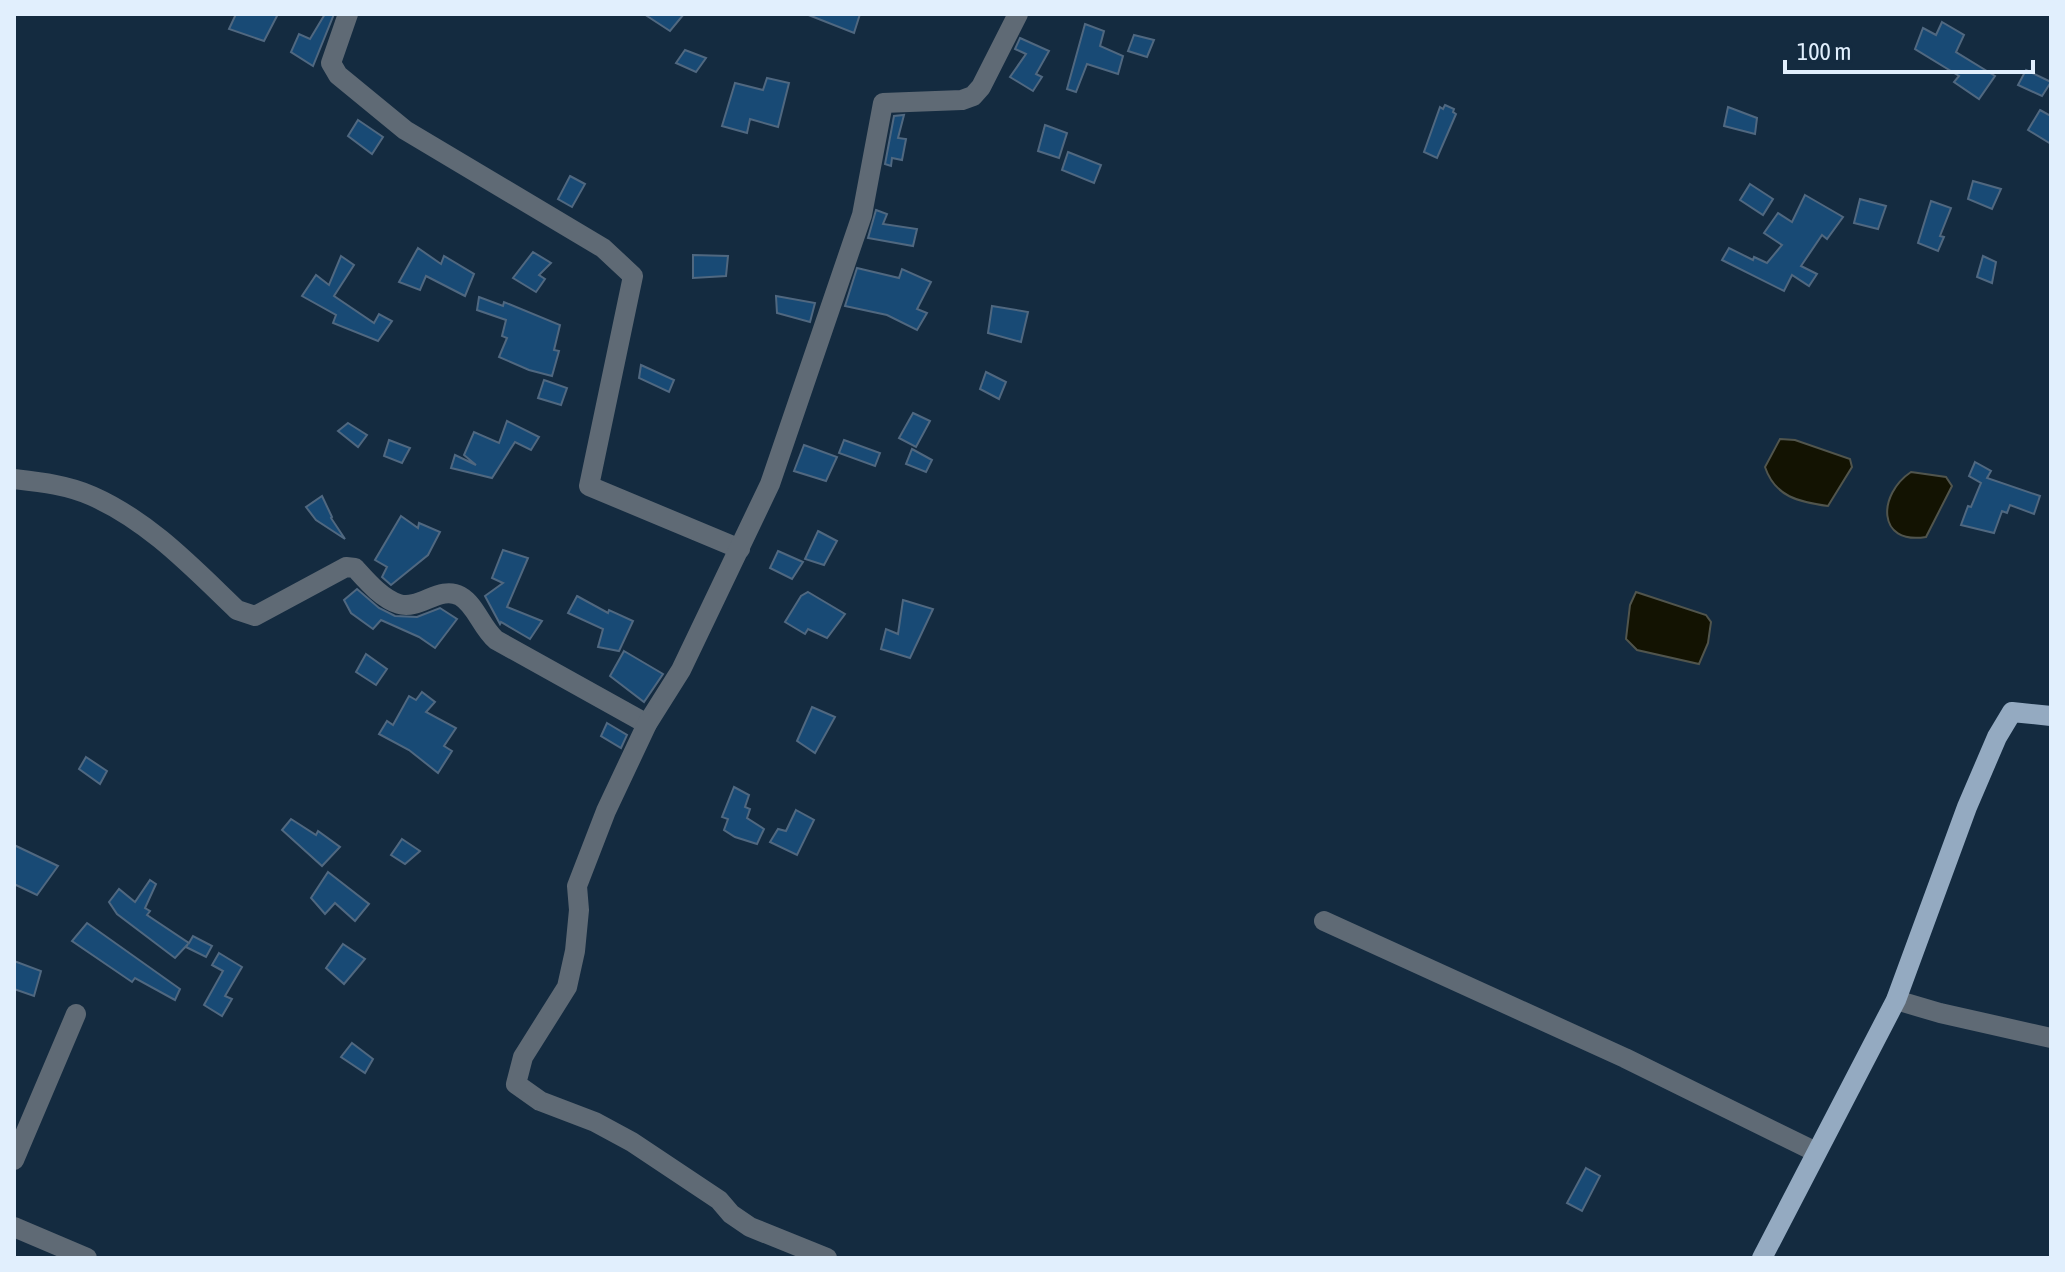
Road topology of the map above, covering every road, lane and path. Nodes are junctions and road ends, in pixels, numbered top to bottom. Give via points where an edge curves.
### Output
1 (348, 14) edge
2 (1018, 14) edge
3 (14, 479) edge
4 (740, 549) junction
5 (2051, 716) edge
6 (647, 724) junction
7 (1324, 921) dead end
8 (1896, 1000) junction
9 (76, 1014) dead end
10 (2051, 1038) edge
11 (1816, 1152) junction
12 (14, 1160) edge
13 (14, 1227) edge
14 (87, 1258) edge
15 (827, 1258) edge
16 (1762, 1258) edge

1 - 4 street via 331,63 338,75 405,130 603,248 633,276 589,486
2 - 4 street via 973,96 883,103 862,215 770,484
3 - 6 street via 77,490 142,524 247,615 255,616 346,567 355,568 397,604 457,594 496,640
4 - 6 street via 681,670
5 - 8 main road via 2012,712 1997,737
6 - 15 street via 577,886 575,951 567,987 523,1057 516,1084 540,1101 632,1142 750,1227
7 - 11 street
8 - 10 street
8 - 11 main road
9 - 12 street
11 - 16 main road
13 - 14 street

